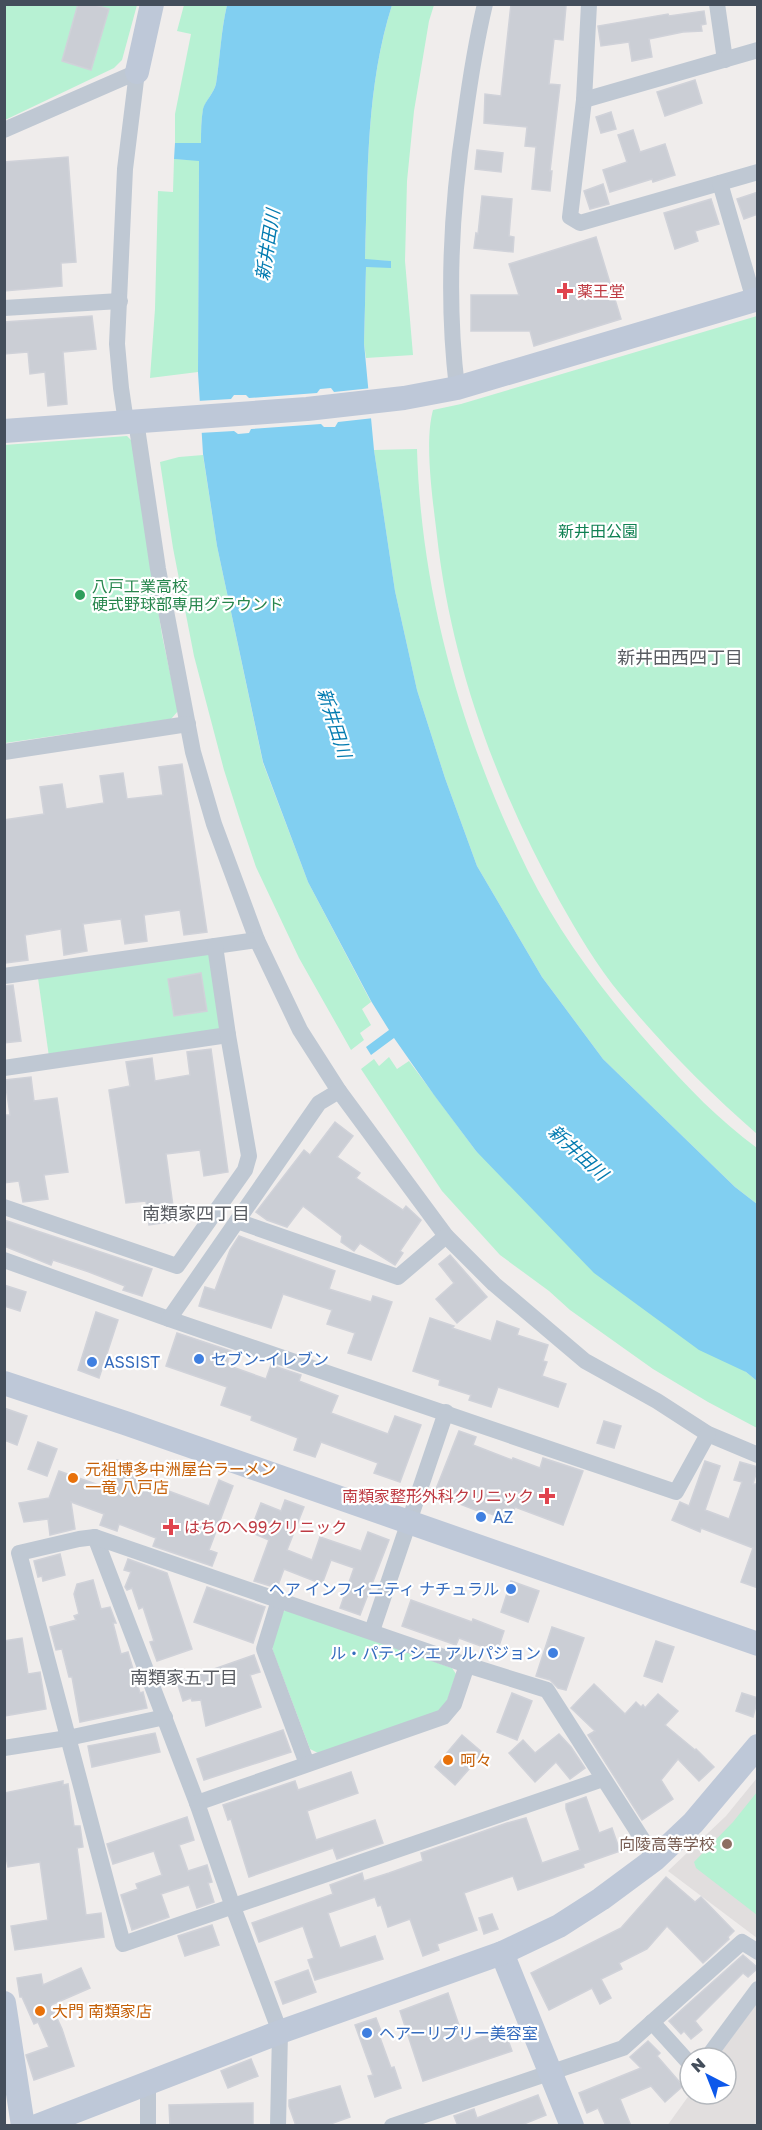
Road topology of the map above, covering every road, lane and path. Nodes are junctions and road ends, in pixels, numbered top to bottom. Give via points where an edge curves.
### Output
1 (152, 4) edge
2 (485, 4) edge
3 (590, 4) edge
4 (717, 4) edge
5 (758, 50) edge
6 (725, 60) junction
7 (137, 72) junction
8 (584, 100) junction
9 (4, 130) edge
10 (758, 172) edge
11 (720, 183) junction
12 (120, 300) junction
13 (756, 300) edge
14 (4, 308) edge
15 (458, 388) junction
16 (131, 422) junction
17 (4, 430) edge
18 (188, 724) junction
19 (4, 752) edge
20 (257, 940) junction
21 (215, 946) junction
22 (4, 976) edge
23 (228, 1035) junction
24 (4, 1068) edge
25 (339, 1091) junction
26 (4, 1207) edge
27 (237, 1221) junction
28 (446, 1236) junction
29 (4, 1260) edge
30 (169, 1319) junction
31 (4, 1383) edge
32 (446, 1412) junction
33 (708, 1434) junction
34 (758, 1455) edge
35 (408, 1523) junction
36 (95, 1537) junction
37 (279, 1600) junction
38 (372, 1632) junction
39 (758, 1644) edge
40 (467, 1665) junction
41 (165, 1717) junction
42 (68, 1738) junction
43 (758, 1746) edge
44 (4, 1748) edge
45 (307, 1764) junction
46 (603, 1779) junction
47 (198, 1803) junction
48 (655, 1859) junction
49 (233, 1908) junction
50 (758, 1952) edge
51 (502, 1953) junction
52 (758, 1989) edge
53 (4, 2003) edge
54 (652, 2022) dead end
55 (280, 2032) junction
56 (716, 2046) edge
57 (678, 2051) edge
58 (549, 2072) junction
59 (148, 2083) junction
60 (436, 2119) edge
61 (23, 2126) edge
62 (37, 2126) edge
63 (148, 2126) edge
64 (278, 2126) edge
65 (392, 2126) edge
66 (572, 2126) edge

1 - 7 street
2 - 15 street via 458,165 450,256 452,346
3 - 8 street
4 - 6 street
5 - 6 street
6 - 8 street
7 - 9 street
7 - 12 street via 124,169
8 - 11 street via 570,217 580,223
10 - 11 street
11 - 13 street
12 - 14 street
12 - 16 street via 117,344 121,388
13 - 15 street
15 - 16 street via 307,409
16 - 17 street
16 - 18 street
18 - 19 street
18 - 20 street via 214,824
20 - 21 street
20 - 25 street via 300,1030
21 - 22 street
21 - 23 street
23 - 24 street
23 - 26 street via 249,1156 245,1170 177,1266
25 - 27 street via 319,1103
25 - 28 street
27 - 28 street via 398,1277
27 - 30 street
28 - 33 street via 494,1284 585,1361
29 - 30 street
30 - 32 street
31 - 35 street
32 - 33 street via 676,1492
32 - 35 street
33 - 34 street
35 - 38 street
35 - 39 street
36 - 37 street
36 - 41 street
36 - 42 street via 19,1553
37 - 38 street
37 - 45 street via 264,1648
38 - 40 street
40 - 45 street via 454,1704 444,1717
40 - 46 street via 548,1690
41 - 42 street
41 - 47 street
42 - 44 street
42 - 49 street via 123,1944
43 - 48 street via 693,1823
45 - 47 street
46 - 48 street
46 - 49 street
47 - 49 street
48 - 51 street via 567,1921
49 - 55 street
50 - 58 street via 742,1942 623,2048
51 - 55 street
51 - 58 street
52 - 56 street
53 - 61 street
54 - 57 street
55 - 59 street
55 - 64 street
58 - 60 street
58 - 66 street
59 - 62 street
59 - 63 street
60 - 65 street

